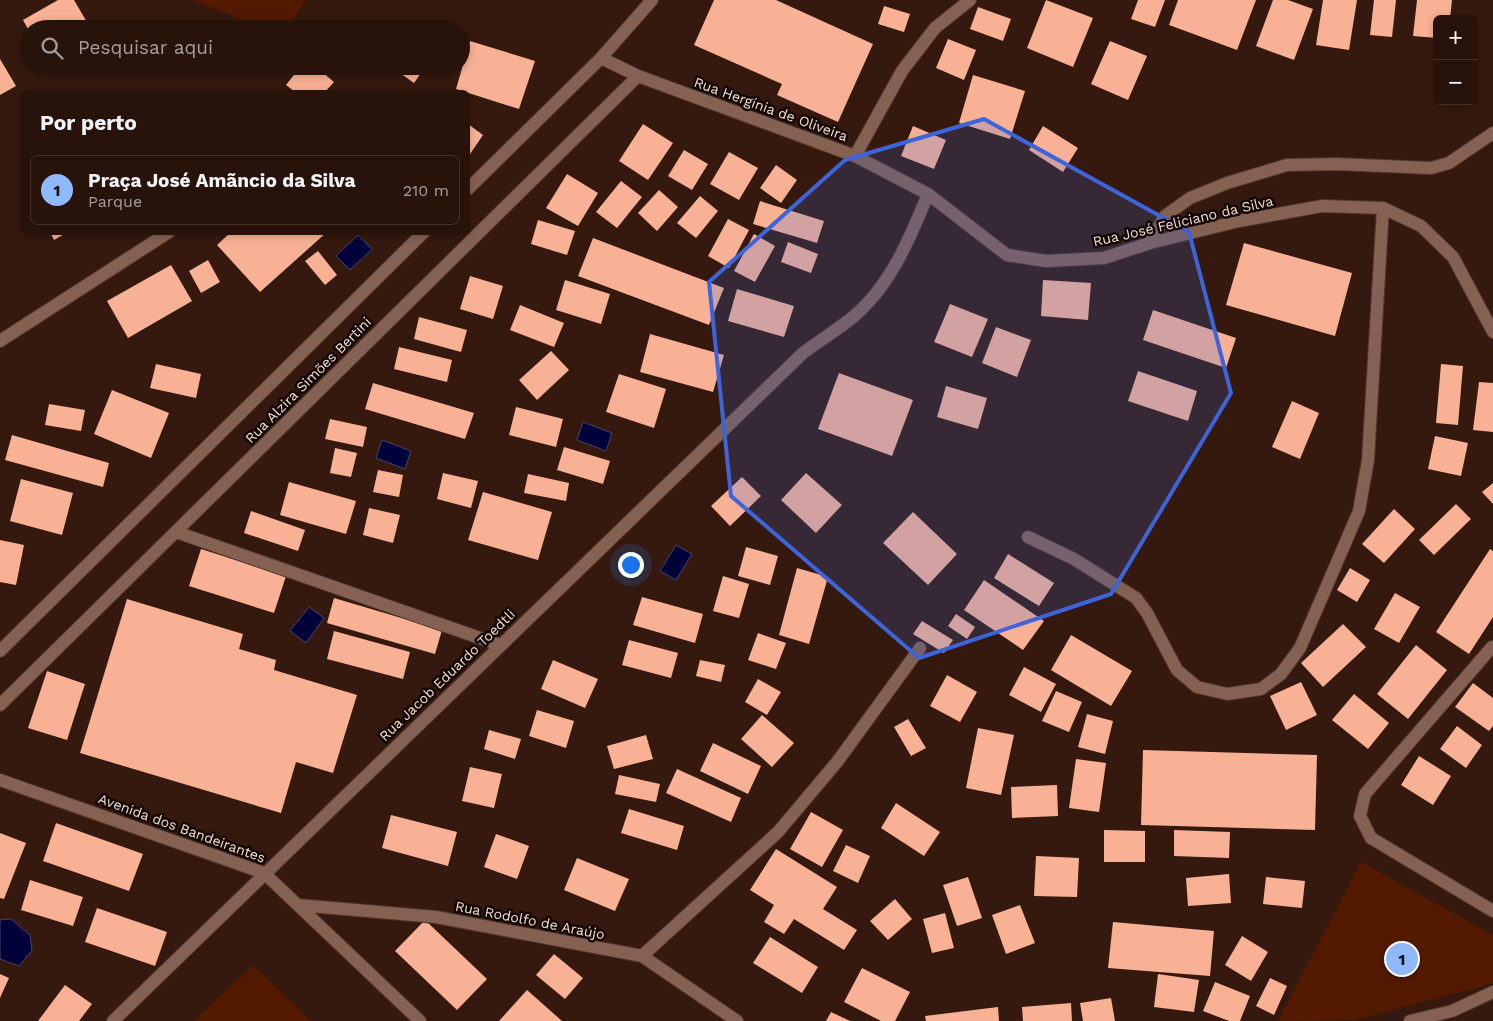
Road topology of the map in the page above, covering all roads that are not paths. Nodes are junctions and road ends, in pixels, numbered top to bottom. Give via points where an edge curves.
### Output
1 (652, 0) edge
2 (970, 0) edge
3 (601, 58) junction
4 (638, 76) junction
5 (1493, 133) edge
6 (855, 156) junction
7 (470, 187) edge
8 (928, 194) junction
9 (1383, 208) junction
10 (164, 235) edge
11 (421, 235) edge
12 (1150, 243) junction
13 (1493, 332) edge
14 (0, 342) edge
15 (176, 532) junction
16 (1028, 538) dead end
17 (500, 645) junction
18 (1492, 647) edge
19 (920, 648) dead end
20 (0, 651) edge
21 (0, 705) edge
22 (0, 780) edge
23 (264, 873) junction
24 (298, 905) junction
25 (1493, 911) edge
26 (642, 956) junction
27 (1493, 992) edge
28 (113, 1021) edge
29 (420, 1021) edge
30 (737, 1021) edge
31 (1410, 1021) edge

1 - 3 street
2 - 6 street via 936,28 902,71
3 - 4 street, Rua Hergínia de Oliveira
3 - 7 street
4 - 6 street, Rua Hergínia de Oliveira
4 - 15 street, Rua Alzira Simões Bertini
5 - 12 street via 1449,163 1431,168 1287,165 1227,183 1190,198 1165,216
6 - 8 street, Rua Hergínia de Oliveira
8 - 12 street, Rua José Feliciano da Silva via 1007,255 1046,261 1104,258
8 - 17 street, Rua Jacob Eduardo Toedtli via 902,253 876,293 853,316 803,353
9 - 12 street, Rua José Feliciano da Silva via 1322,206 1239,221
9 - 13 street, Rua José Feliciano da Silva via 1421,226 1453,257
9 - 16 street via 1368,460 1359,511 1300,648 1281,674 1261,689 1227,694 1198,687 1177,670 1136,598 1074,559
10 - 14 street
11 - 20 street, Rua Alzira Simões Bertini
15 - 17 street
15 - 21 street, Rua Alzira Simões Bertini
17 - 23 street, Rua Jacob Eduardo Toedtli
18 - 25 street via 1365,794 1360,816 1371,838
19 - 26 street via 837,762 778,832
22 - 23 street, Avenida dos Bandeirantes
23 - 24 street, Avenida dos Bandeirantes
23 - 28 street, Rua Jacob Eduardo Toedtli
24 - 26 street, Rua Rodolfo de Araújo via 436,917
24 - 29 street, Avenida dos Bandeirantes
26 - 30 street, Rua Rodolfo de Araújo
27 - 31 street via 1452,1011

